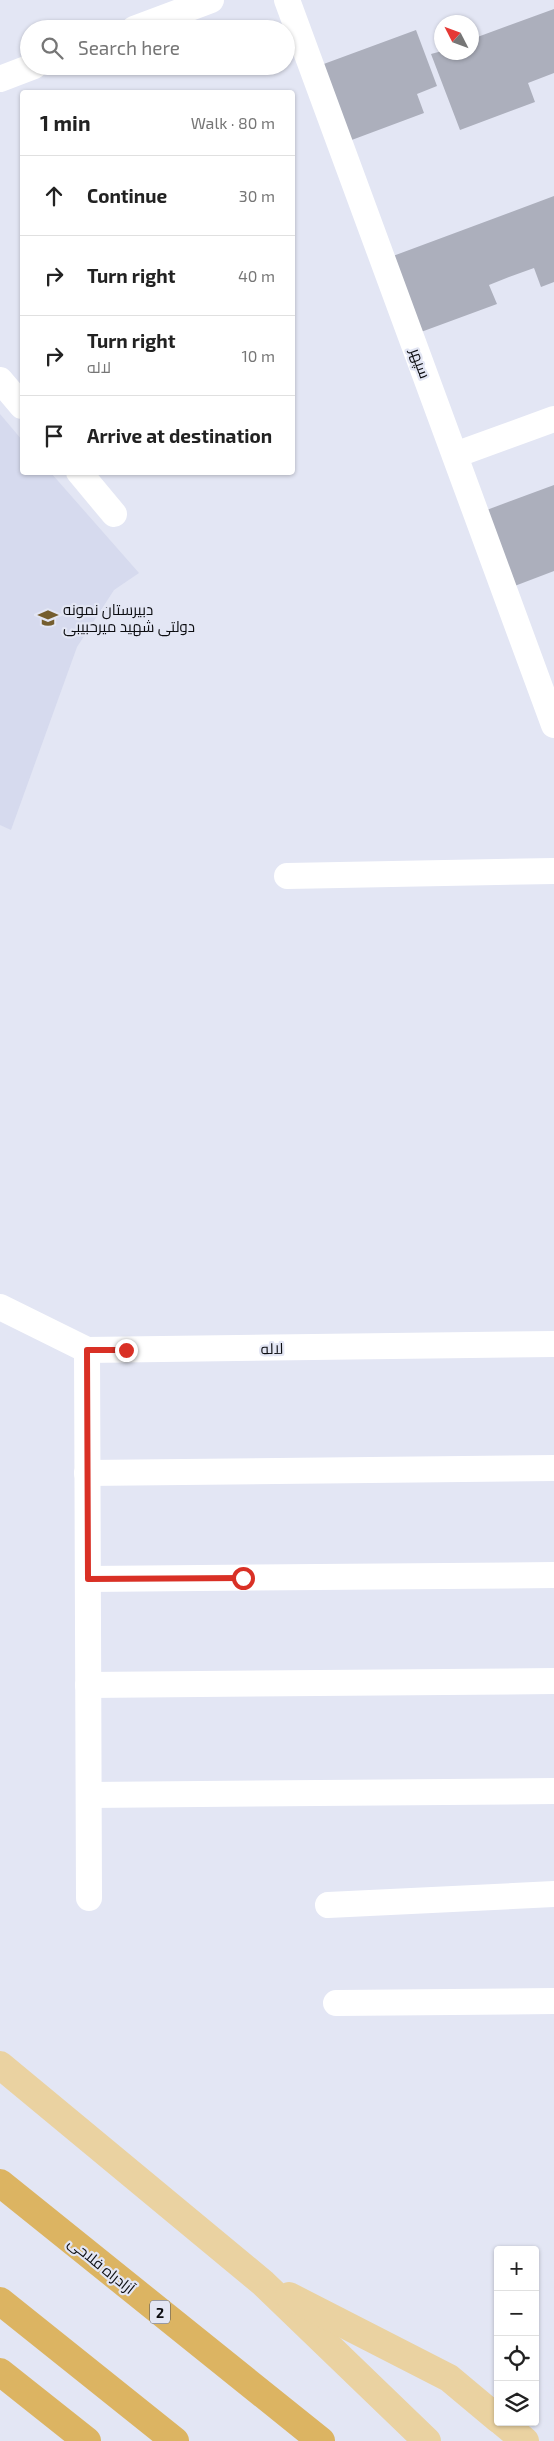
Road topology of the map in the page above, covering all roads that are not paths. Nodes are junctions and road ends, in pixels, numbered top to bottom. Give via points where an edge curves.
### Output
1 (211, 0) edge
2 (287, 0) edge
3 (158, 20) edge
4 (294, 20) edge
5 (295, 22) edge
6 (20, 71) edge
7 (0, 79) edge
8 (0, 380) edge
9 (20, 404) edge
10 (554, 419) edge
11 (455, 455) junction
12 (82, 475) edge
13 (114, 514) dead end
14 (554, 725) edge
15 (554, 871) edge
16 (286, 876) dead end
17 (0, 1307) edge
18 (554, 1344) edge
19 (87, 1350) junction
20 (554, 1468) edge
21 (87, 1473) junction
22 (554, 1575) edge
23 (88, 1579) junction
24 (554, 1682) edge
25 (88, 1686) junction
26 (554, 1791) edge
27 (89, 1795) junction
28 (554, 1894) edge
29 (89, 1898) dead end
30 (328, 1905) dead end
31 (554, 2001) edge
32 (336, 2003) dead end
33 (0, 2065) edge
34 (0, 2183) edge
35 (263, 2282) junction
36 (0, 2301) edge
37 (0, 2372) edge
38 (494, 2416) edge
39 (507, 2426) edge
40 (87, 2441) edge
41 (175, 2441) edge
42 (321, 2441) edge
43 (427, 2441) edge
44 (525, 2441) edge

1 - 3 street
2 - 4 street, سپهر
5 - 11 street, سپهر
6 - 7 street
8 - 9 street
10 - 11 street
11 - 14 street, سپهر
12 - 13 street
15 - 16 street
17 - 19 street, لاله
18 - 19 street, لاله
19 - 21 street
20 - 21 street
21 - 23 street
22 - 23 street
23 - 25 street
24 - 25 street
25 - 27 street
26 - 27 street
27 - 29 street
28 - 30 street
31 - 32 street
33 - 35 main road
34 - 42 highway, آزادراه فلاحی / 2
35 - 38 main road via 449,2378
35 - 43 main road
36 - 41 highway
37 - 40 highway
39 - 44 main road

